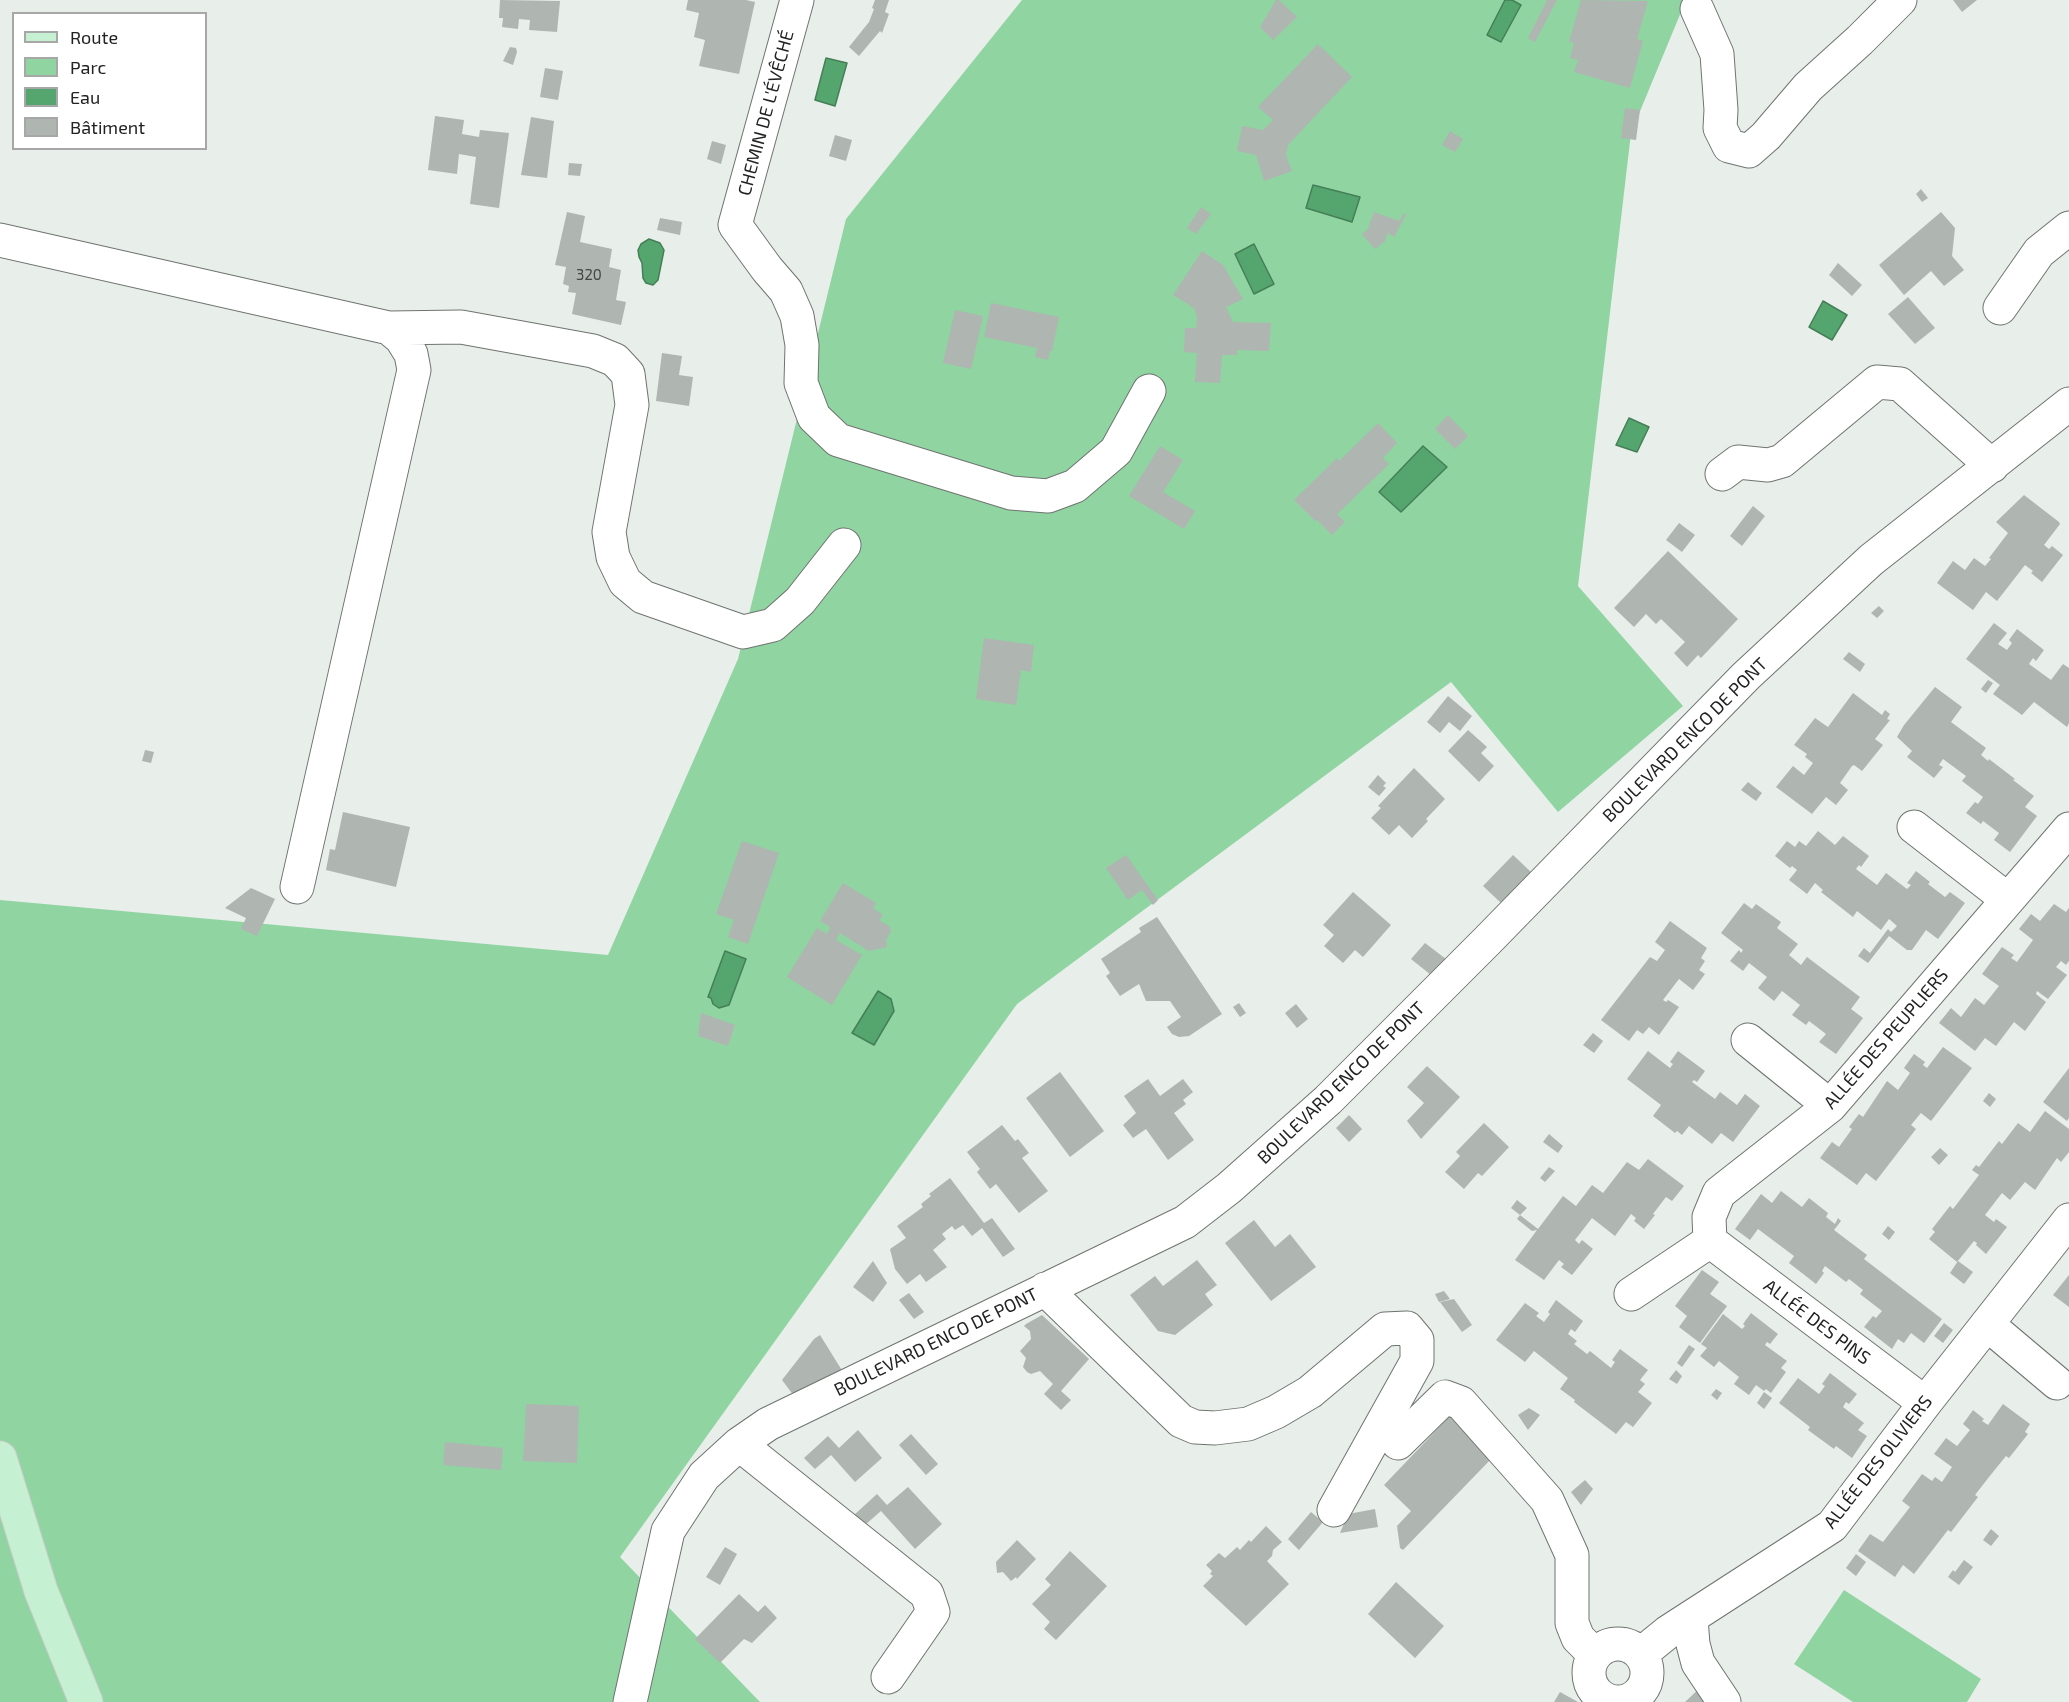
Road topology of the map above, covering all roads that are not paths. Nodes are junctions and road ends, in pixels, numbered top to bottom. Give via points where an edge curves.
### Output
1 (797, 0) edge
2 (1900, 0) edge
3 (1697, 9) dead end
4 (2069, 228) edge
5 (0, 240) edge
6 (2000, 308) dead end
7 (389, 328) junction
8 (1149, 391) dead end
9 (2069, 404) edge
10 (1992, 466) junction
11 (1722, 474) dead end
12 (844, 545) dead end
13 (1914, 827) dead end
14 (2069, 829) edge
15 (297, 887) dead end
16 (2007, 899) junction
17 (1748, 1040) dead end
18 (1830, 1106) junction
19 (2069, 1220) edge
20 (1710, 1241) junction
21 (1045, 1290) junction
22 (1631, 1294) dead end
23 (1987, 1324) junction
24 (2057, 1383) dead end
25 (1925, 1403) junction
26 (1398, 1443) dead end
27 (739, 1444) junction
28 (0, 1458) edge
29 (1334, 1510) dead end
30 (1691, 1618) junction
31 (1594, 1654) junction
32 (1641, 1654) junction
33 (888, 1677) dead end
34 (86, 1702) edge
35 (630, 1702) edge
36 (1724, 1702) edge

1 - 8 street, CHEMIN DE L'ÉVÊCHÉ via 735,225 786,291 797,316 802,345 801,383 814,417 838,440 1011,493 1048,496 1075,486 1116,451
2 - 3 street via 1808,87 1749,151 1729,146 1720,128 1717,54
4 - 6 street via 2039,252
5 - 7 street
7 - 12 street via 462,327 593,351 615,360 628,374 632,405 609,532 613,557 625,582 643,597 743,632 773,625 800,602
7 - 15 street via 411,354 414,370
9 - 10 street, BOULEVARD ENCO DE PONT
10 - 11 street via 1900,384 1877,382 1782,461 1768,465 1738,462
10 - 21 street, BOULEVARD ENCO DE PONT via 1871,560 1746,676 1328,1100 1229,1188 1185,1222
13 - 16 street
14 - 16 street, ALLÉE DES PEUPLIERS
16 - 18 street, ALLÉE DES PEUPLIERS
17 - 18 street
18 - 20 street, ALLÉE DES PEUPLIERS via 1719,1193 1709,1217
19 - 23 street, ALLÉE DES OLIVIERS
20 - 22 street
20 - 25 street, ALLÉE DES PINS
21 - 27 street, BOULEVARD ENCO DE PONT via 768,1424
21 - 29 street via 1180,1421 1195,1427 1248,1424 1276,1412 1310,1392 1384,1329 1407,1328 1417,1340 1417,1361
23 - 24 street
23 - 25 street, ALLÉE DES OLIVIERS
25 - 30 street, ALLÉE DES OLIVIERS via 1832,1526
26 - 31 street via 1444,1397 1461,1403 1547,1500 1572,1555 1572,1623 1578,1638
27 - 33 street via 927,1594 933,1612
27 - 35 street, BOULEVARD ENCO DE PONT via 704,1476 668,1531
28 - 34 main road via 40,1591
30 - 32 street, ALLÉE DES OLIVIERS
30 - 36 street via 1698,1663
31 - 32 street via 1620,1644
31 - 32 street via 1589,1677 1592,1687 1610,1701 1622,1701 1634,1698 1643,1689 1646,1665

